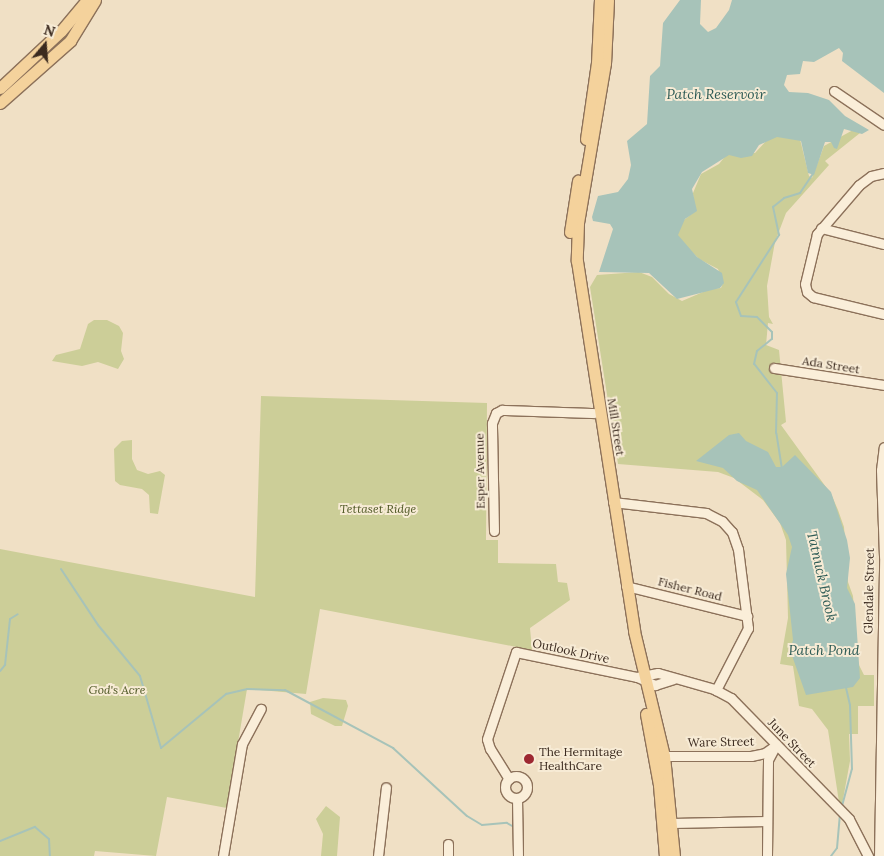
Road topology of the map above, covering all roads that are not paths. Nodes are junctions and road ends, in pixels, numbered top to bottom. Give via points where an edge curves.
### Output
1 (87, 0) edge
2 (95, 0) edge
3 (600, 0) edge
4 (608, 0) edge
5 (22, 67) junction
6 (0, 82) edge
7 (0, 88) edge
8 (834, 91) dead end
9 (0, 103) edge
10 (884, 125) edge
11 (884, 173) edge
12 (580, 189) junction
13 (821, 228) junction
14 (884, 244) edge
15 (884, 314) edge
16 (774, 368) dead end
17 (884, 385) edge
18 (594, 413) junction
19 (884, 447) edge
20 (613, 502) junction
21 (494, 531) dead end
22 (884, 559) edge
23 (626, 586) junction
24 (747, 616) junction
25 (641, 677) junction
26 (716, 690) junction
27 (261, 709) dead end
28 (776, 745) junction
29 (882, 748) edge
30 (664, 756) junction
31 (509, 779) junction
32 (386, 787) dead end
33 (517, 798) junction
34 (767, 821) junction
35 (672, 823) junction
36 (448, 844) dead end
37 (223, 856) edge
38 (378, 856) edge
39 (448, 856) edge
40 (518, 856) edge
41 (665, 856) edge
42 (674, 856) edge
43 (767, 856) edge
44 (868, 856) edge
45 (878, 856) edge

1 - 5 main road via 61,31
2 - 9 main road via 70,41
3 - 12 main road, Mill Street via 595,78
4 - 12 main road, Mill Street via 606,62
5 - 6 main road
5 - 7 main road
8 - 10 street
11 - 13 street via 871,176 859,185
12 - 18 main road, Mill Street via 571,217 571,260
12 - 20 main road, Mill Street via 577,261
13 - 14 street
13 - 15 street via 810,257 805,284 807,292 818,299
16 - 17 street, Ada Street
18 - 21 street, Esper Avenue via 502,410 496,413 492,423
18 - 25 main road, Mill Street
19 - 22 street, Glendale Street via 881,470
20 - 23 main road, Mill Street
20 - 24 street via 699,512 722,521 737,546
22 - 29 street, Glendale Street
23 - 24 street, Fisher Road
23 - 25 main road, Mill Street
24 - 26 street via 746,638
25 - 26 street, June Street via 655,685 673,679
25 - 30 main road, Mill Street
25 - 31 street, Outlook Drive via 516,652 487,734 490,749
25 - 41 main road, Mill Street via 659,785
26 - 28 street, June Street via 733,701
27 - 37 street via 242,744
28 - 30 street, Ware Street via 765,753 751,756
28 - 34 street via 768,760
28 - 44 street, June Street via 849,819
29 - 45 street, Glendale Street
30 - 35 main road, Mill Street
31 - 33 street via 506,791
31 - 33 street via 518,776 526,782 526,792
32 - 38 street
33 - 40 street
34 - 35 street
34 - 43 street
35 - 42 main road, Mill Street
36 - 39 street

